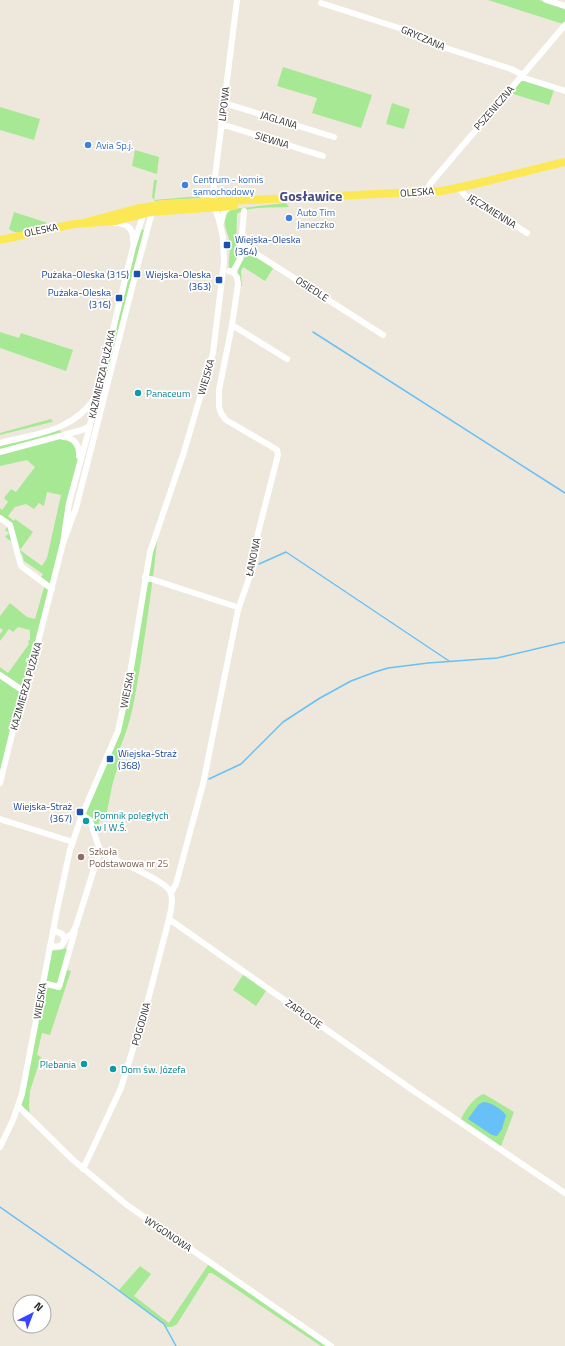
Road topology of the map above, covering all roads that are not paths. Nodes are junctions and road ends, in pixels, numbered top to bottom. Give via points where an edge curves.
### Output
1 (237, 0) edge
2 (546, 0) edge
3 (321, 3) dead end
4 (565, 6) edge
5 (565, 26) edge
6 (522, 76) junction
7 (565, 92) edge
8 (224, 103) junction
9 (221, 124) junction
10 (334, 137) dead end
11 (323, 156) dead end
12 (565, 162) edge
13 (460, 187) junction
14 (427, 192) junction
15 (266, 199) junction
16 (214, 205) junction
17 (229, 207) junction
18 (150, 210) junction
19 (244, 211) dead end
20 (143, 215) junction
21 (83, 223) junction
22 (107, 223) junction
23 (221, 227) junction
24 (527, 233) dead end
25 (0, 240) edge
26 (241, 244) junction
27 (133, 247) junction
28 (224, 271) junction
29 (233, 272) junction
30 (232, 325) junction
31 (383, 335) dead end
32 (287, 360) dead end
33 (96, 396) junction
34 (100, 414) junction
35 (89, 427) junction
36 (55, 429) junction
37 (82, 430) junction
38 (87, 435) junction
39 (56, 437) junction
40 (0, 443) edge
41 (0, 452) edge
42 (90, 452) junction
43 (78, 466) junction
44 (0, 518) edge
45 (63, 542) junction
46 (145, 576) junction
47 (52, 589) junction
48 (234, 606) dead end
49 (0, 675) edge
50 (24, 692) junction
51 (0, 783) edge
52 (82, 815) junction
53 (0, 819) edge
54 (73, 842) junction
55 (100, 850) junction
56 (170, 893) junction
57 (169, 919) junction
58 (76, 926) junction
59 (53, 930) junction
60 (64, 941) junction
61 (50, 947) junction
62 (68, 954) junction
63 (43, 983) junction
64 (18, 1106) junction
65 (0, 1147) edge
66 (83, 1169) junction
67 (565, 1193) edge
68 (331, 1346) edge

1 - 8 street, LIPOWA
2 - 4 street
3 - 6 street, GRYCZANA via 421,35 430,43 511,69
5 - 6 street, PSZENICZNA
6 - 7 street, GRYCZANA
6 - 14 street, PSZENICZNA via 430,184
8 - 9 street, LIPOWA
8 - 10 street, JAGLANA
9 - 11 street, SIEWNA
9 - 16 street, LIPOWA via 213,193
12 - 13 main road, OLESKA
13 - 14 main road, OLESKA
13 - 24 street, JĘCZMIENNA via 461,192
14 - 15 main road, OLESKA
15 - 16 main road, OLESKA
15 - 17 main road, OLESKA
16 - 17 main road, OLESKA
16 - 18 main road, OLESKA
16 - 23 street, WIEJSKA
17 - 23 street, WIEJSKA via 224,212
18 - 20 main road, OLESKA
18 - 21 main road, OLESKA via 135,209
18 - 34 street, KAZIMIERZA PUŻAKA
19 - 26 street
20 - 22 main road, OLESKA
20 - 27 street, KAZIMIERZA PUŻAKA
21 - 22 main road, OLESKA
21 - 25 main road, OLESKA
22 - 27 street via 119,223 129,227 133,234
23 - 28 street, WIEJSKA
26 - 29 street via 240,260
26 - 31 street, OSIEDLE
27 - 33 street, KAZIMIERZA PUŻAKA
28 - 29 street
28 - 46 street, WIEJSKA via 210,366 150,552
29 - 30 street, ŁANOWA via 238,284
30 - 32 street
30 - 56 street, ŁANOWA via 219,390 219,407 226,420 274,448 278,455 258,533 254,561 238,610 204,784 176,884
33 - 35 street, KAZIMIERZA PUŻAKA
33 - 36 street via 88,408 72,422
34 - 35 street
34 - 42 street, KAZIMIERZA PUŻAKA
35 - 37 street
35 - 38 street, KAZIMIERZA PUŻAKA
36 - 37 street
36 - 40 street
37 - 38 street
37 - 39 street
38 - 42 street
38 - 43 street, KAZIMIERZA PUŻAKA
39 - 41 street
39 - 43 street via 68,437 76,444 80,452
42 - 45 street, KAZIMIERZA PUŻAKA via 76,508
43 - 45 street, KAZIMIERZA PUŻAKA
44 - 47 street via 10,525 21,566
45 - 47 street, KAZIMIERZA PUŻAKA
46 - 48 street
46 - 52 street, WIEJSKA via 122,715 115,739
47 - 50 street, KAZIMIERZA PUŻAKA
49 - 50 street
50 - 51 street, KAZIMIERZA PUŻAKA
52 - 54 street, WIEJSKA
52 - 55 street via 90,820
53 - 54 street
54 - 59 street, WIEJSKA
55 - 56 street via 160,882
55 - 58 street
56 - 57 street via 172,902
57 - 66 street, POGODNA via 121,1088
57 - 67 street, ZAPŁOCIE
58 - 60 street
58 - 62 street
59 - 60 street via 62,934
59 - 61 street, WIEJSKA
60 - 61 street via 59,946
60 - 62 street
61 - 63 street, WIEJSKA
62 - 63 street via 59,987
63 - 64 street, WIEJSKA
64 - 65 street, WIEJSKA
64 - 66 street, WYGONOWA
66 - 68 street, WYGONOWA via 141,1215

